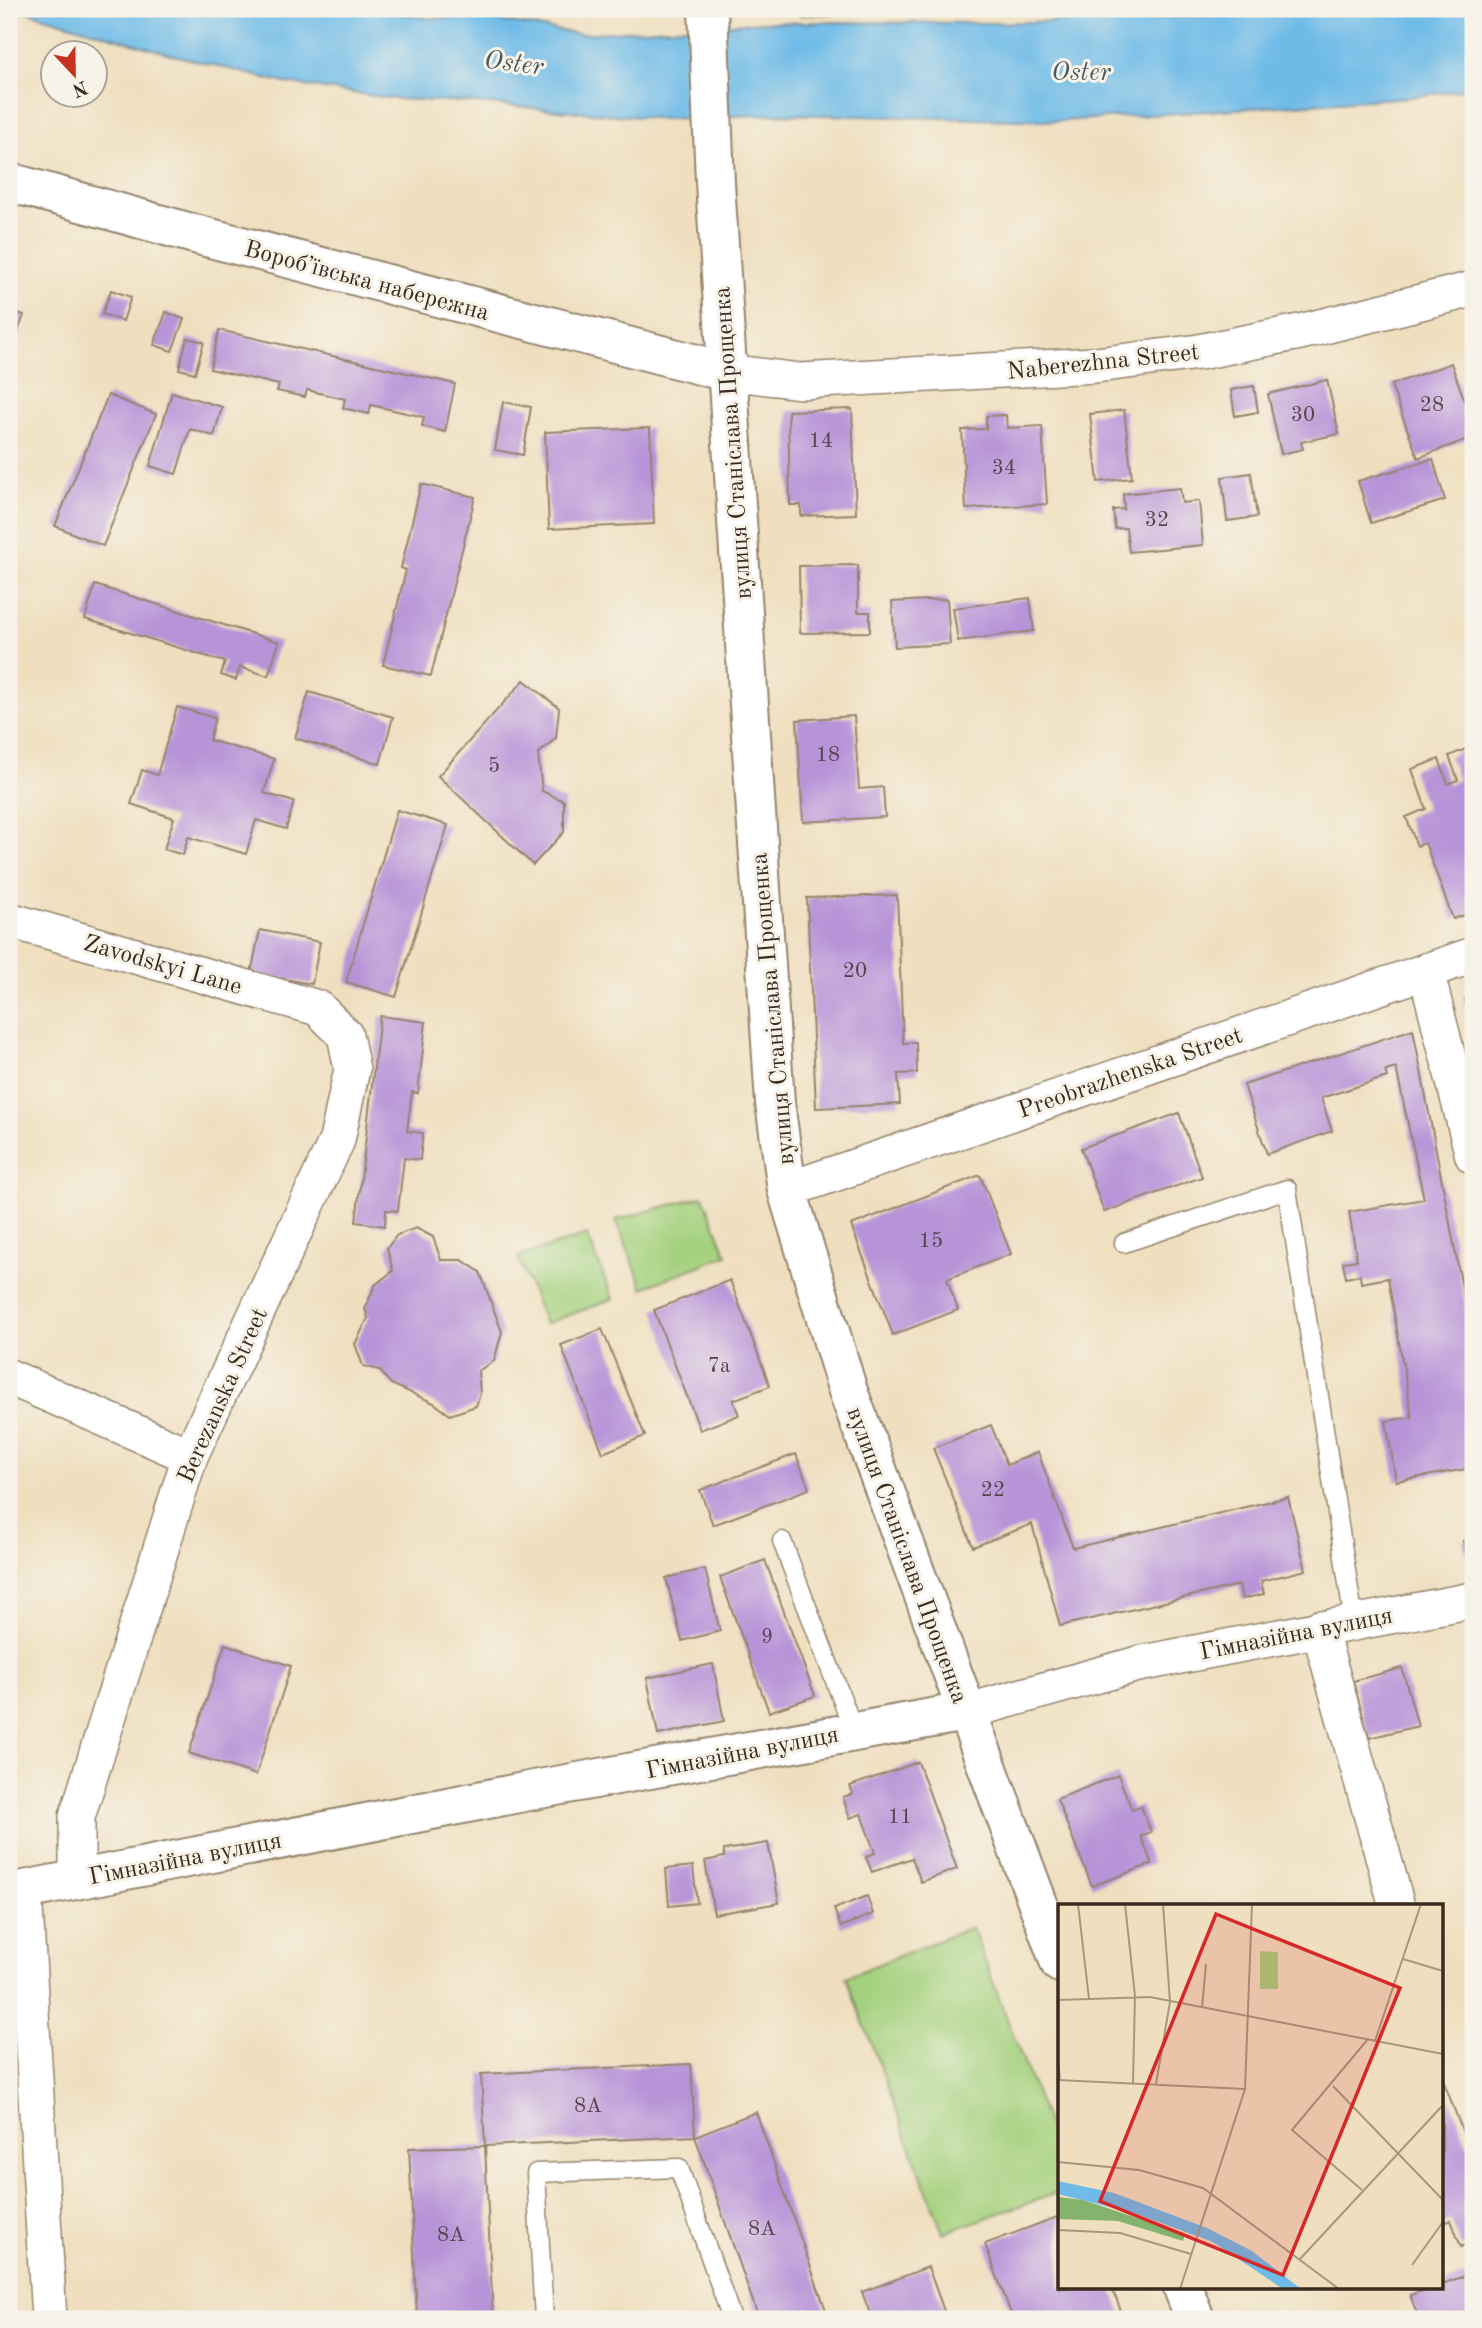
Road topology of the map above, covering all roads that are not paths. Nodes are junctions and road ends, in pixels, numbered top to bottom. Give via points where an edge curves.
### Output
1 (708, 9) edge
2 (9, 182) edge
3 (1473, 289) edge
4 (727, 372) junction
5 (9, 920) edge
6 (1473, 955) edge
7 (1426, 971) junction
8 (318, 1008) joint
9 (1473, 1156) edge
10 (787, 1190) junction
11 (1124, 1243) dead end
12 (9, 1377) edge
13 (190, 1456) junction
14 (782, 1541) dead end
15 (1473, 1600) edge
16 (1354, 1622) junction
17 (1319, 1628) junction
18 (965, 1712) junction
19 (854, 1731) junction
20 (77, 1879) junction
21 (16, 1891) edge
22 (1396, 1904) edge
23 (1058, 1958) edge
24 (1184, 2290) edge
25 (49, 2319) edge
26 (544, 2319) edge
27 (732, 2319) edge
28 (1195, 2319) edge

1 - 4 main road, вулиця Станіслава Прощенка
2 - 4 main road, Воробʼївська набережна
3 - 4 street, Naberezhna Street via 1199,352 1096,366 800,381
4 - 10 main road, вулиця Станіслава Прощенка via 775,1103
5 - 8 street, Zavodskyi Lane
6 - 7 street, Preobrazhenska Street
7 - 9 street
7 - 10 street, Preobrazhenska Street
8 - 13 street, Berezanska Street via 345,1035 352,1069 337,1140
10 - 18 main road, вулиця Станіслава Прощенка via 848,1391
11 - 16 lane via 1287,1189
12 - 13 street
13 - 20 street, Berezanska Street via 77,1817
14 - 19 lane
15 - 16 street, Гімназійна вулиця
16 - 17 street, Гімназійна вулиця
17 - 18 street, Гімназійна вулиця via 1138,1664
17 - 22 street
18 - 19 main road, Гімназійна вулиця
18 - 23 main road, вулиця Станіслава Прощенка
19 - 20 main road, Гімназійна вулиця
20 - 21 main road, Гімназійна вулиця
21 - 25 street
24 - 28 main road
26 - 27 lane via 536,2173 679,2168

